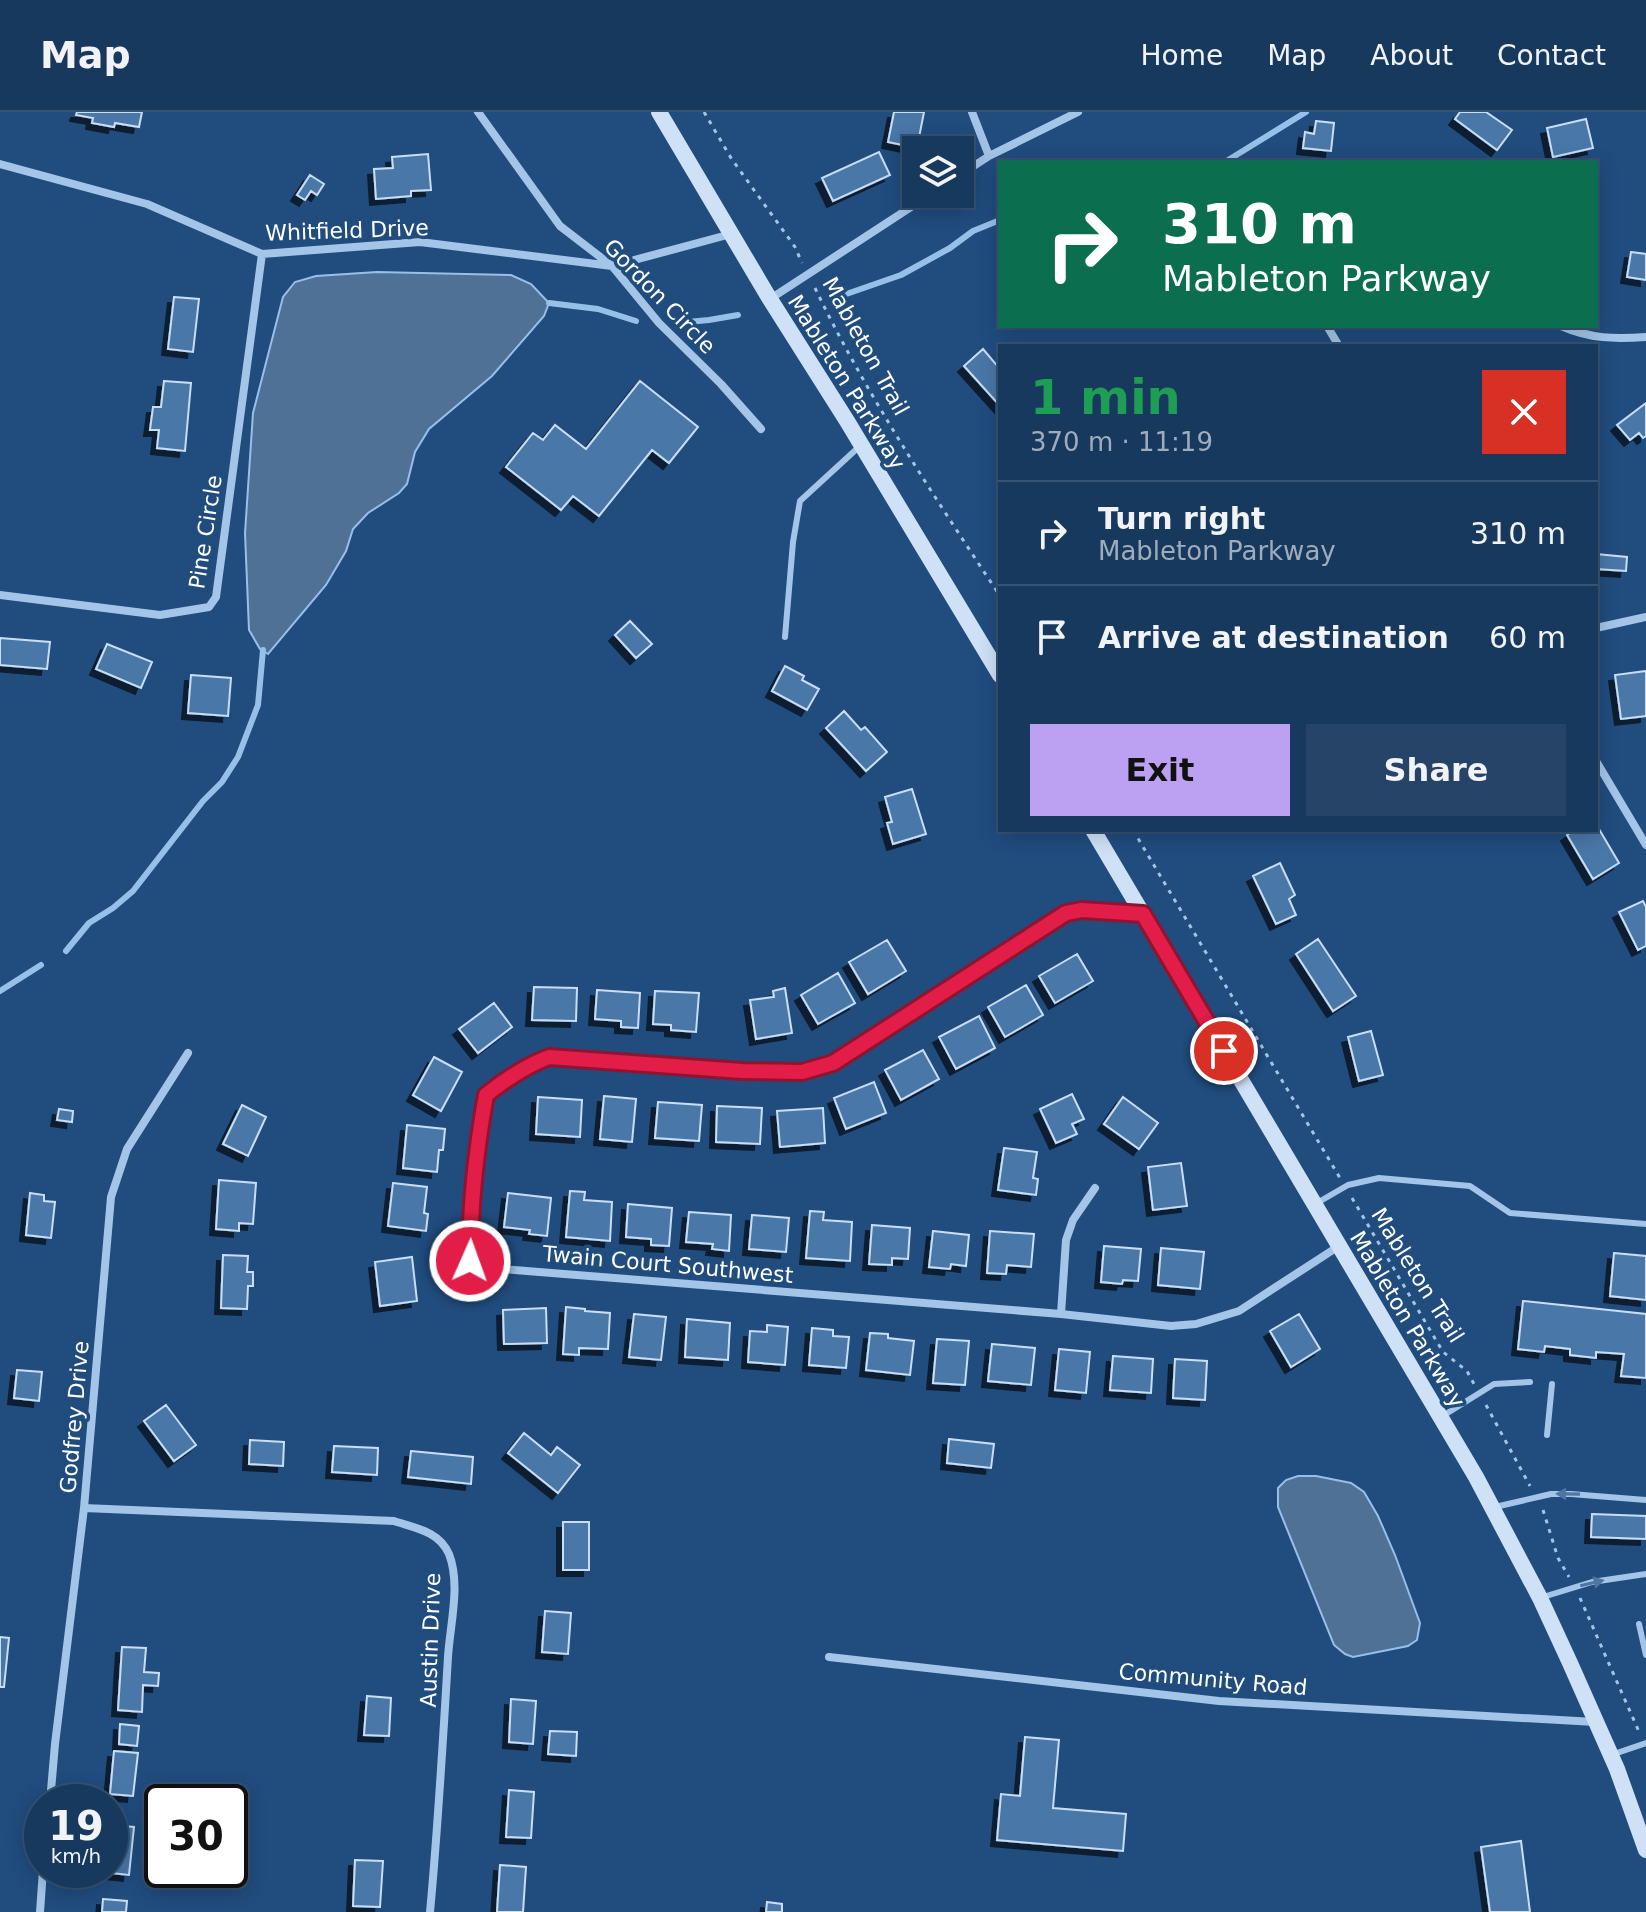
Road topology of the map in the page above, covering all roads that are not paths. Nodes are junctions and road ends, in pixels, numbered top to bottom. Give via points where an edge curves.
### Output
1 (478, 112) edge
2 (659, 112) edge
3 (972, 112) edge
4 (1078, 112) edge
5 (989, 156) junction
6 (0, 164) edge
7 (974, 166) edge
8 (909, 208) edge
9 (731, 234) junction
10 (262, 254) junction
11 (612, 266) junction
12 (770, 299) junction
13 (1566, 328) edge
14 (1646, 337) edge
15 (761, 429) dead end
16 (861, 445) junction
17 (0, 595) edge
18 (1646, 617) edge
19 (1598, 628) edge
20 (785, 637) dead end
21 (998, 672) edge
22 (1598, 764) edge
23 (1094, 832) edge
24 (1646, 845) edge
25 (1143, 914) junction
26 (188, 1053) dead end
27 (1095, 1188) dead end
28 (1314, 1205) junction
29 (1646, 1224) edge
30 (1339, 1246) junction
31 (1061, 1314) junction
32 (1530, 1382) dead end
33 (1552, 1384) dead end
34 (1441, 1417) junction
35 (1547, 1435) dead end
36 (1646, 1500) edge
37 (84, 1508) junction
38 (1492, 1508) junction
39 (1646, 1574) edge
40 (1540, 1598) junction
41 (1639, 1624) dead end
42 (1646, 1655) edge
43 (829, 1657) dead end
44 (1595, 1722) junction
45 (1645, 1744) edge
46 (1610, 1755) junction
47 (52, 1784) edge
48 (1646, 1850) edge
49 (42, 1888) edge
50 (40, 1912) edge
51 (430, 1912) edge

1 - 11 street, Gordon Circle via 560,226
2 - 9 main road, Mableton Parkway
3 - 5 street
4 - 5 street
5 - 7 street
6 - 10 street, Whitfield Drive via 147,204
8 - 12 street
9 - 11 street
9 - 12 main road, Mableton Parkway
10 - 11 street, Whitfield Drive via 420,242
10 - 17 street, Pine Circle via 216,597 209,607 160,615
11 - 15 street, Gordon Circle
12 - 16 main road, Mableton Parkway
13 - 14 street via 1590,337
16 - 20 lane via 800,501
16 - 21 main road, Mableton Parkway
18 - 19 street
22 - 24 street
23 - 25 main road, Mableton Parkway
25 - 28 main road, Mableton Parkway
25 - 31 street, Twain Court Southwest via 1066,913 833,1063 802,1072 549,1057 486,1095 470,1261 490,1268
26 - 37 street, Godfrey Drive via 127,1149 111,1197
27 - 31 street via 1066,1240
28 - 29 lane via 1345,1186 1379,1178 1470,1186 1510,1213
28 - 30 main road, Mableton Parkway
30 - 31 street, Twain Court Southwest via 1239,1311 1196,1324
30 - 34 main road, Mableton Parkway
32 - 34 lane via 1494,1384
33 - 35 lane
34 - 38 main road, Mableton Parkway
36 -> 38 lane via 1551,1494
37 - 47 street, Godfrey Drive
37 - 51 street, Austin Drive via 394,1521 441,1541 449,1554 454,1593
38 - 40 main road, Mableton Parkway
40 -> 39 lane via 1592,1582
40 - 44 main road, Mableton Parkway
41 - 42 lane
43 - 44 street, Community Road via 1219,1701
44 - 46 main road, Mableton Parkway
45 - 46 lane
46 - 48 main road, Mableton Parkway
49 - 50 street

